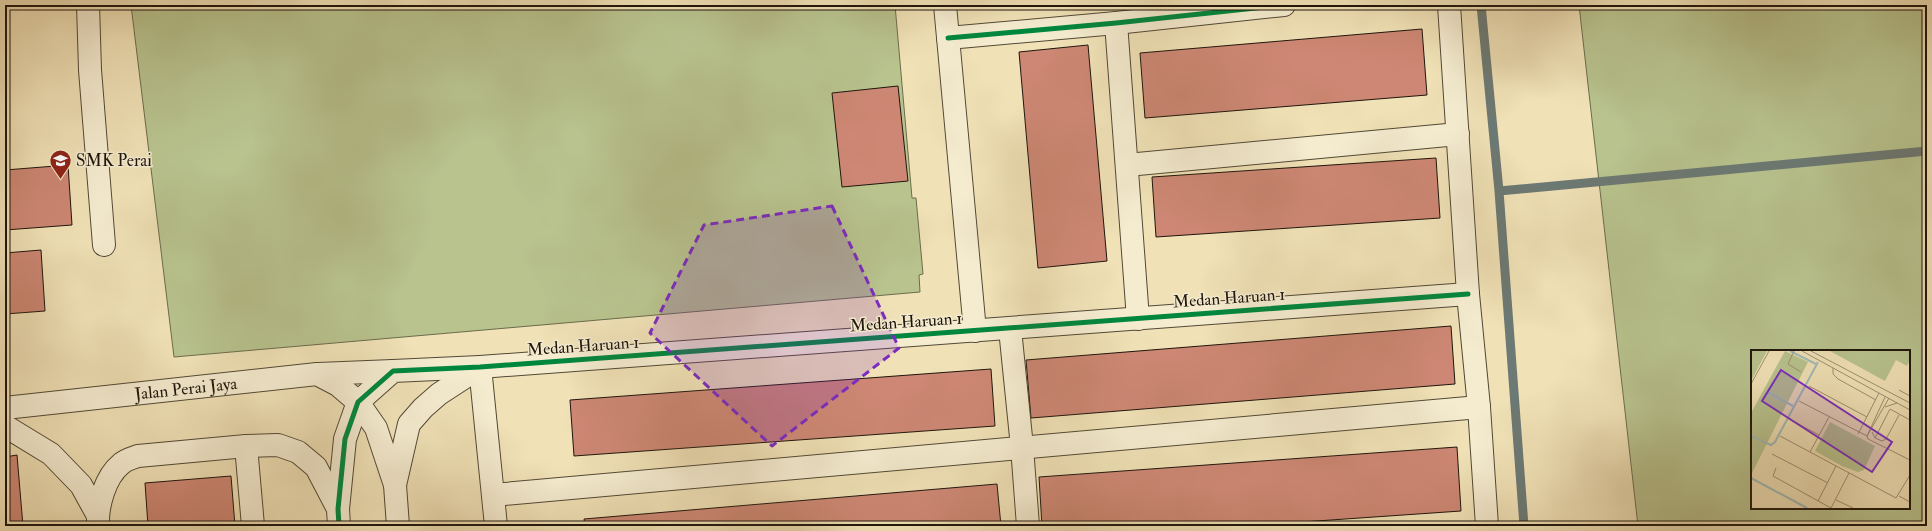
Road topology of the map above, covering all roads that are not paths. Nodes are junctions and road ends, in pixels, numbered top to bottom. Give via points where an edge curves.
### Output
1 (88, 5) edge
2 (945, 5) edge
3 (1284, 5) edge
4 (1449, 5) edge
5 (1116, 23) junction
6 (948, 38) junction
7 (1458, 134) junction
8 (1127, 165) junction
9 (104, 246) dead end
10 (1468, 294) junction
11 (1138, 319) junction
12 (1010, 329) junction
13 (975, 331) junction
14 (480, 368) junction
15 (393, 371) junction
16 (317, 374) junction
17 (358, 402) junction
18 (1479, 407) junction
19 (5, 408) edge
20 (5, 426) edge
21 (246, 446) junction
22 (1022, 447) junction
23 (394, 485) junction
24 (493, 495) junction
25 (339, 517) edge
26 (98, 520) edge
27 (253, 526) edge
28 (398, 526) edge
29 (496, 526) edge
30 (1028, 526) edge
31 (1488, 526) edge

1 - 9 street
2 - 6 street
3 - 5 street
4 - 7 street
5 - 6 street
5 - 8 street
6 - 13 street
7 - 8 street
7 - 10 street
8 - 11 street
10 - 11 street, Medan Haruan 1
10 - 18 street
11 - 12 street, Medan Haruan 1
12 - 13 street, Medan Haruan 1
12 - 22 street
13 - 14 street, Medan Haruan 1
14 - 15 street, Medan Haruan 1
14 - 23 street, Medan Haruan 1 via 440,394 409,424
14 - 24 street
15 - 16 street, Jalan Perai Jaya
15 - 17 street
16 - 17 street via 338,385
16 - 19 street, Jalan Perai Jaya
17 - 23 street via 376,428
17 - 25 street via 344,439
18 - 22 street
18 - 31 street
20 - 26 street via 51,454 81,485
21 - 25 street via 278,445 298,452 316,466
21 - 26 street via 138,456 122,463 110,475
21 - 27 street
22 - 24 street
22 - 30 street
23 - 28 street
24 - 29 street

